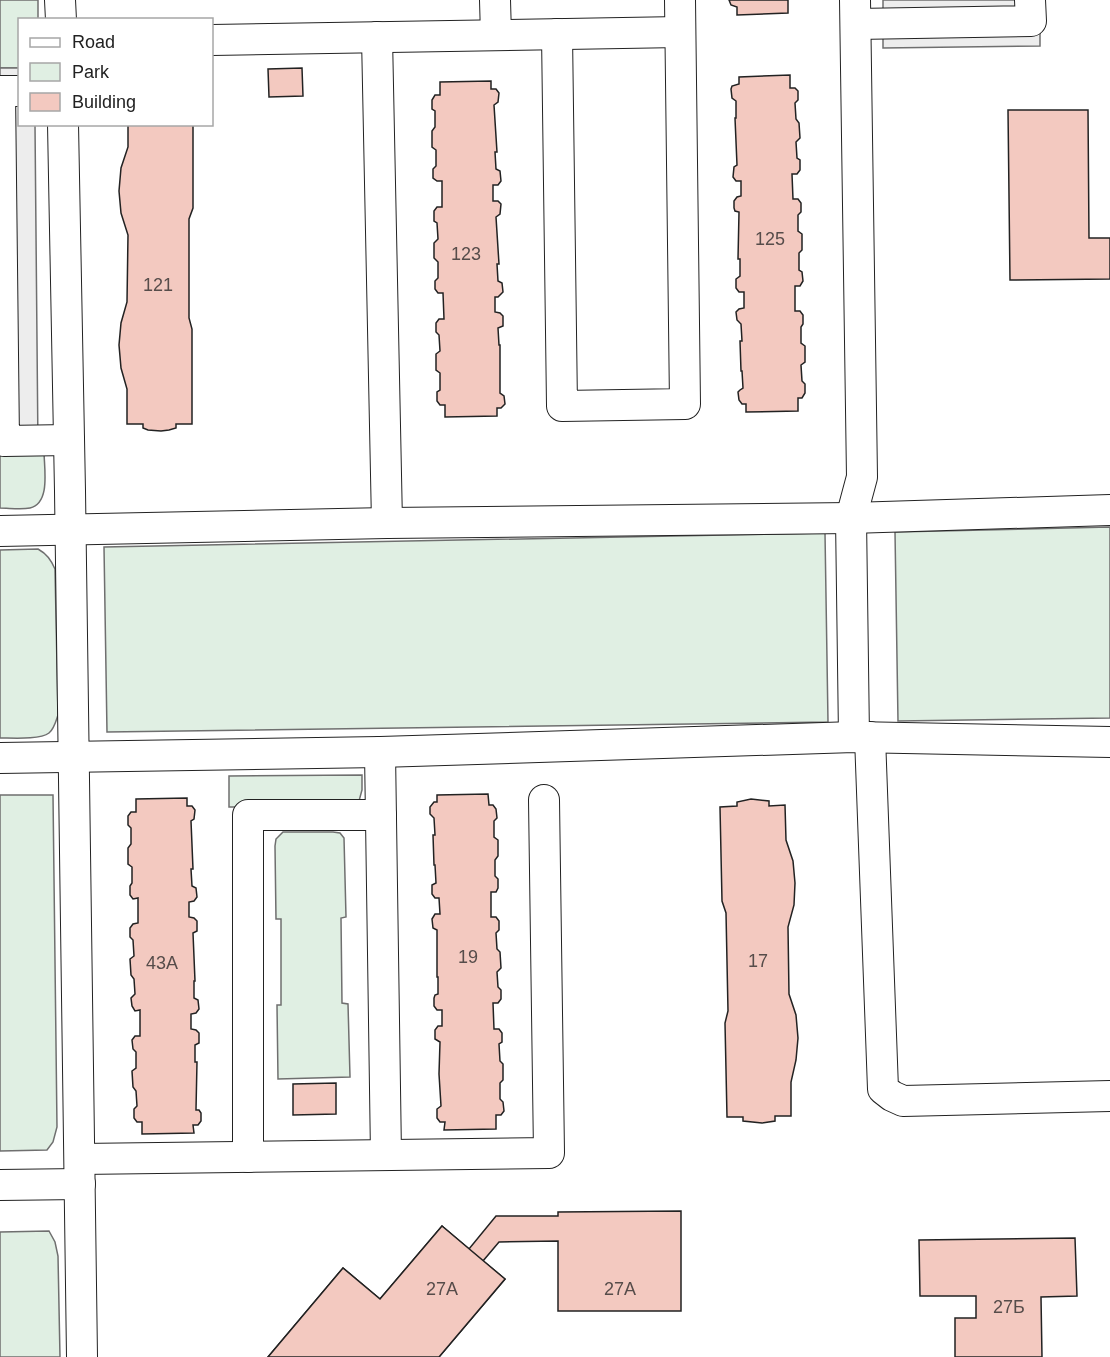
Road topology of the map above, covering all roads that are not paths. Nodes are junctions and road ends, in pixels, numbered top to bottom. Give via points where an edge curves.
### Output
1 (60, 0) edge
2 (495, 0) edge
3 (680, 0) edge
4 (1030, 0) edge
5 (856, 12) edge
6 (61, 18) edge
7 (680, 32) junction
8 (557, 34) junction
9 (496, 35) junction
10 (377, 37) junction
11 (213, 40) edge
12 (18, 91) edge
13 (63, 126) edge
14 (69, 440) junction
15 (1110, 510) edge
16 (850, 518) junction
17 (387, 524) junction
18 (70, 529) junction
19 (0, 531) edge
20 (862, 737) junction
21 (1110, 742) edge
22 (380, 752) junction
23 (74, 756) junction
24 (0, 758) edge
25 (543, 800) dead end
26 (381, 815) junction
27 (1110, 1096) edge
28 (386, 1155) junction
29 (248, 1157) junction
30 (80, 1172) junction
31 (0, 1185) edge
32 (82, 1357) edge

1 - 6 street
2 - 9 street
3 - 7 street
4 - 5 street via 1031,21
5 - 16 street via 862,477
7 - 8 street
7 - 8 street via 685,404 562,406
8 - 9 street
9 - 10 street
10 - 11 street
10 - 17 street
12 - 14 street via 0,91 4,441
13 - 14 street
14 - 18 street
15 - 16 street
16 - 17 street
16 - 20 street
17 - 18 street
18 - 19 street
18 - 23 street
20 - 21 street
20 - 22 street
20 - 27 street via 883,1089 903,1101
22 - 23 street
22 - 26 street
23 - 24 street
23 - 30 street
25 - 28 street via 549,1153
26 - 28 street
26 - 29 street via 248,815
28 - 29 street
29 - 30 street
30 - 31 street
30 - 32 street

